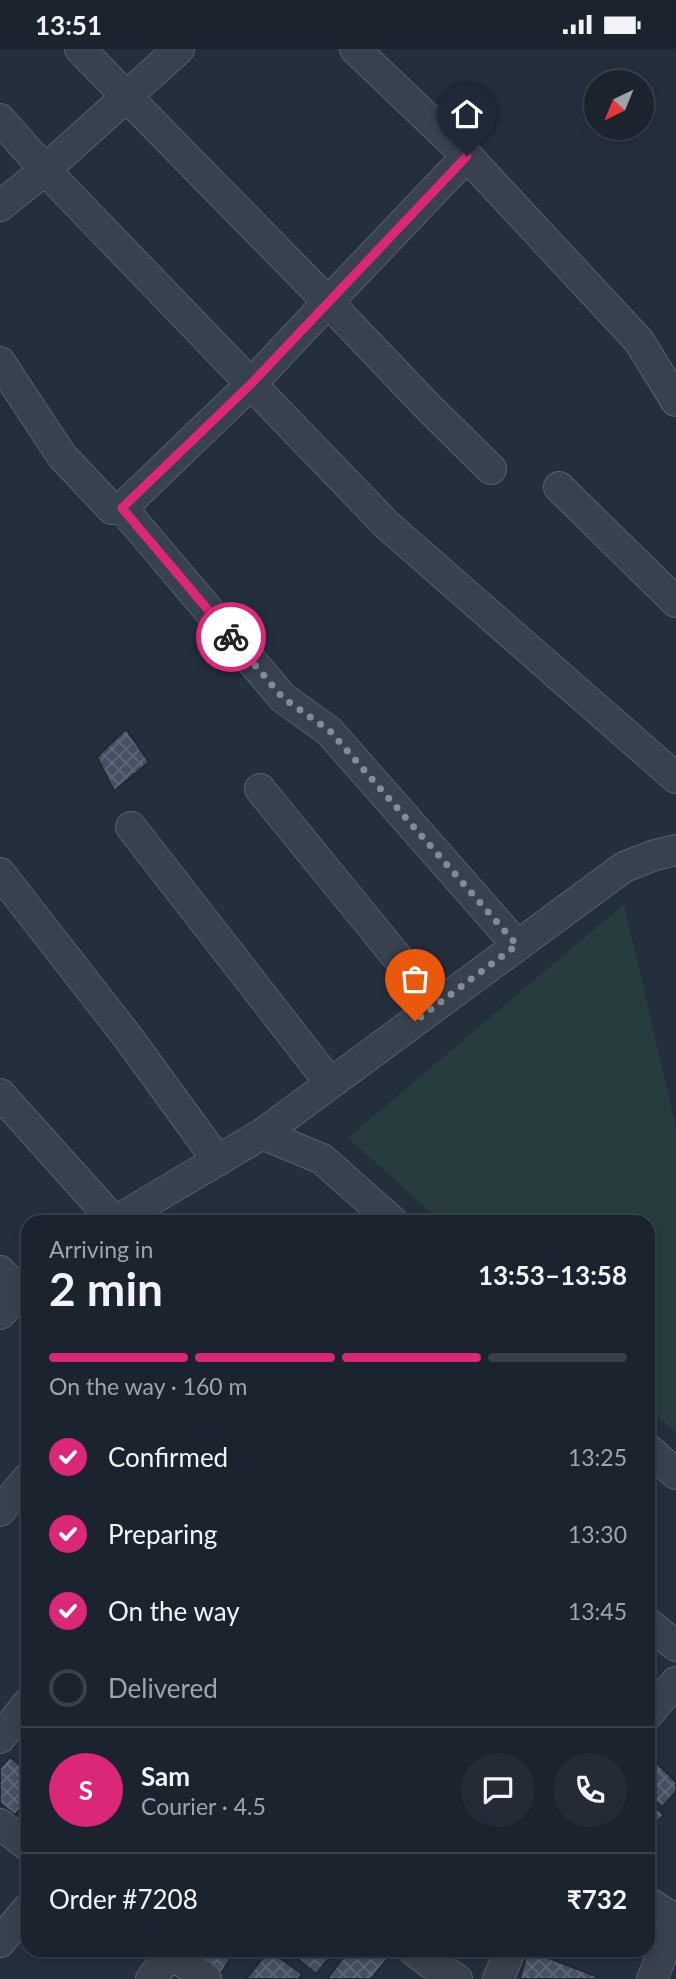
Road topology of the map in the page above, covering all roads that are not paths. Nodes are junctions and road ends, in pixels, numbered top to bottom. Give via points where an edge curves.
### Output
1 (80, 49) edge
2 (179, 49) edge
3 (355, 49) edge
4 (127, 96) junction
5 (0, 119) edge
6 (467, 156) junction
7 (45, 170) junction
8 (0, 206) edge
9 (328, 302) junction
10 (0, 362) edge
11 (252, 383) junction
12 (676, 401) edge
13 (491, 469) dead end
14 (559, 487) dead end
15 (122, 508) junction
16 (676, 602) edge
17 (676, 778) edge
18 (260, 789) dead end
19 (131, 827) dead end
20 (676, 850) edge
21 (0, 873) edge
22 (517, 945) junction
23 (436, 1005) junction
24 (330, 1083) junction
25 (0, 1094) edge
26 (262, 1134) junction
27 (218, 1161) junction
28 (153, 1213) edge
29 (110, 1215) edge
30 (385, 1215) edge
31 (19, 1287) edge
32 (0, 1314) edge
33 (655, 1455) edge
34 (676, 1474) edge
35 (21, 1486) edge
36 (0, 1511) edge
37 (655, 1629) edge
38 (676, 1646) edge
39 (676, 1682) edge
40 (655, 1706) edge
41 (21, 1712) edge
42 (0, 1738) edge
43 (0, 1824) edge
44 (21, 1840) edge
45 (655, 1907) edge
46 (21, 1916) edge
47 (676, 1921) edge
48 (0, 1942) edge
49 (166, 1957) edge
50 (176, 1957) edge
51 (422, 1957) edge
52 (508, 1957) edge
53 (151, 1979) edge
54 (206, 1979) edge
55 (457, 1979) edge
56 (498, 1979) edge
57 (652, 1979) edge

1 - 4 street
2 - 4 street
3 - 6 street
4 - 7 street
4 - 9 street
5 - 7 street
6 - 9 street
6 - 12 street via 639,341
7 - 8 street
7 - 11 street
9 - 11 street
9 - 13 street
10 - 15 street via 62,456 112,509
11 - 15 street
11 - 17 street via 387,525
14 - 16 street
15 - 22 street via 283,698 330,731
18 - 23 street
19 - 24 street
20 - 22 street via 624,867
21 - 27 street
22 - 23 street
23 - 24 street
24 - 26 street
25 - 29 street
26 - 27 street
26 - 30 street via 322,1159
27 - 28 street
31 - 32 street
33 - 34 street
35 - 36 street
37 - 38 street
39 - 40 street
41 - 42 street
43 - 44 street
45 - 47 street
46 - 48 street
47 - 57 street
49 - 53 street
50 - 54 street
51 - 55 street
52 - 56 street

